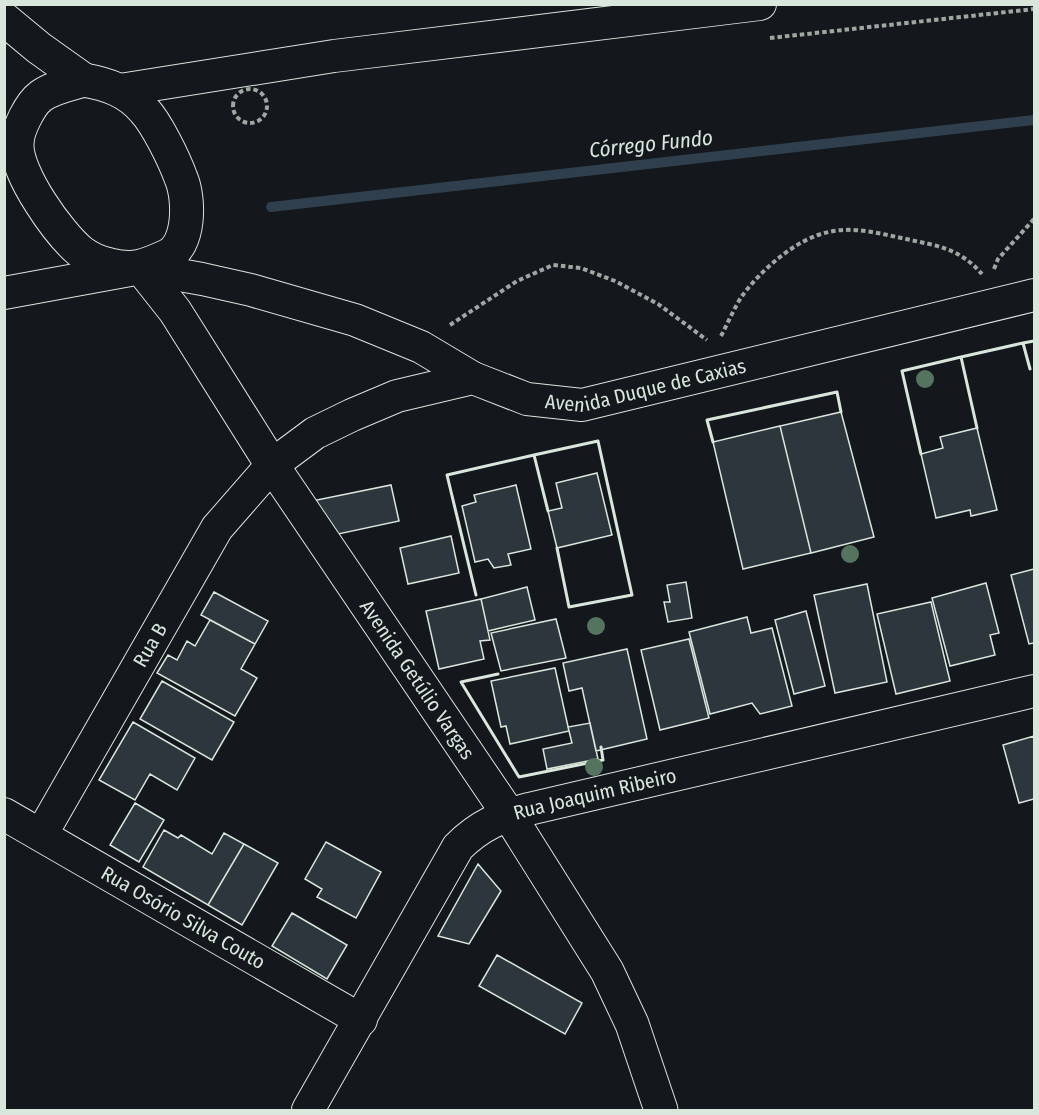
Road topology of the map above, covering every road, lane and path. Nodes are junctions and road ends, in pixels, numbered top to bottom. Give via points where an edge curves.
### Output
1 (760, 4) edge
2 (4, 19) edge
3 (84, 80) junction
4 (120, 90) junction
5 (11, 149) edge
6 (1035, 219) edge
7 (141, 268) junction
8 (983, 275) dead end
9 (993, 275) dead end
10 (4, 293) edge
11 (1035, 295) edge
12 (450, 325) dead end
13 (473, 378) junction
14 (272, 465) junction
15 (1035, 691) edge
16 (4, 814) edge
17 (509, 815) junction
18 (41, 835) junction
19 (361, 1020) junction
20 (308, 1110) edge
21 (662, 1110) edge

1 - 4 street via 334,56
2 - 3 street
3 - 4 street
3 - 5 street via 41,96 21,125
4 - 7 street via 144,110 165,144 182,179 185,199 185,231 175,253
5 - 7 street via 41,204 80,250 91,259 110,265
6 - 9 path via 998,259
7 - 10 street
7 - 13 street, Avenida Duque de Caxias via 250,290 355,320 421,347
7 - 14 street, Avenida Getúlio Vargas via 175,311
8 - 12 path via 970,260 951,250 869,231 829,232 791,248 765,272 742,296 716,346 658,304 615,281 581,268 553,265 517,281
11 - 13 street, Avenida Duque de Caxias via 582,405 526,399
13 - 14 street via 398,396 352,415 315,433
14 - 17 street, Avenida Getúlio Vargas
14 - 18 street, Rua B via 217,528
15 - 17 street, Rua Joaquim Ribeiro
16 - 18 street, Rua Osório Silva Couto
17 - 19 street, Rua Joaquim Ribeiro via 473,832 458,847
17 - 21 street, Avenida Getúlio Vargas via 607,971 632,1023
18 - 19 street, Rua Osório Silva Couto
19 - 20 street, Rua Joaquim Ribeiro

